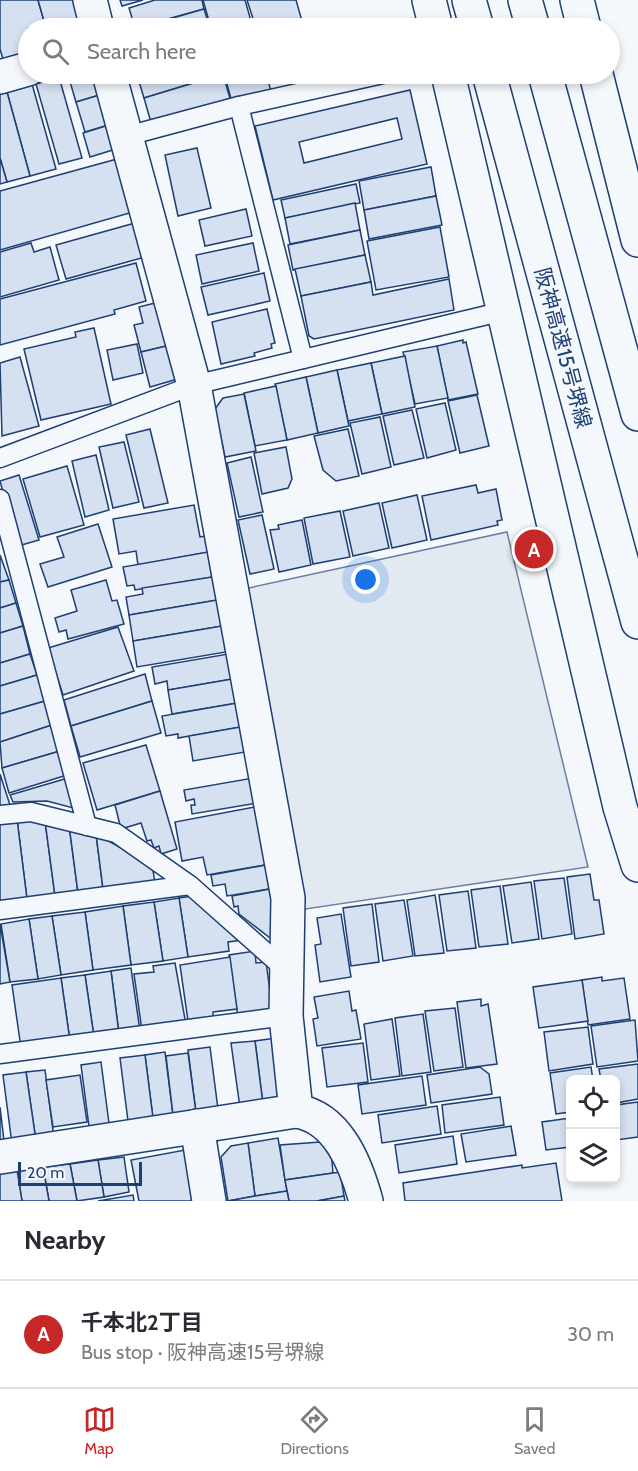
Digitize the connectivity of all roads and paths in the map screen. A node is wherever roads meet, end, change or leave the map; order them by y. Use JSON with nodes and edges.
{"nodes":[{"id":1,"x":90,"y":0,"type":"edge"},
{"id":2,"x":429,"y":0,"type":"edge"},
{"id":3,"x":469,"y":0,"type":"edge"},
{"id":4,"x":525,"y":0,"type":"edge"},
{"id":5,"x":577,"y":0,"type":"edge"},
{"id":6,"x":94,"y":18,"type":"edge"},
{"id":7,"x":434,"y":18,"type":"edge"},
{"id":8,"x":474,"y":18,"type":"edge"},
{"id":9,"x":530,"y":18,"type":"edge"},
{"id":10,"x":582,"y":18,"type":"edge"},
{"id":11,"x":18,"y":72,"type":"edge"},
{"id":12,"x":0,"y":77,"type":"edge"},
{"id":13,"x":112,"y":84,"type":"edge"},
{"id":14,"x":338,"y":84,"type":"edge"},
{"id":15,"x":450,"y":84,"type":"edge"},
{"id":16,"x":492,"y":84,"type":"edge"},
{"id":17,"x":548,"y":84,"type":"edge"},
{"id":18,"x":599,"y":84,"type":"edge"},
{"id":19,"x":240,"y":106,"type":"junction"},
{"id":20,"x":127,"y":136,"type":"junction"},
{"id":21,"x":638,"y":240,"type":"edge"},
{"id":22,"x":504,"y":311,"type":"junction"},
{"id":23,"x":303,"y":359,"type":"junction"},
{"id":24,"x":194,"y":385,"type":"junction"},
{"id":25,"x":638,"y":414,"type":"edge"},
{"id":26,"x":0,"y":458,"type":"edge"},
{"id":27,"x":0,"y":499,"type":"edge"},
{"id":28,"x":638,"y":622,"type":"edge"},
{"id":29,"x":0,"y":814,"type":"edge"},
{"id":30,"x":87,"y":826,"type":"junction"},
{"id":31,"x":638,"y":865,"type":"edge"},
{"id":32,"x":190,"y":885,"type":"junction"},
{"id":33,"x":0,"y":910,"type":"edge"},
{"id":34,"x":286,"y":971,"type":"junction"},
{"id":35,"x":286,"y":1016,"type":"junction"},
{"id":36,"x":0,"y":1054,"type":"edge"},
{"id":37,"x":296,"y":1111,"type":"junction"},
{"id":38,"x":197,"y":1126,"type":"junction"},
{"id":39,"x":0,"y":1157,"type":"edge"},
{"id":40,"x":209,"y":1201,"type":"edge"},
{"id":41,"x":366,"y":1201,"type":"edge"}],
"edges":[{"from":1,"to":6,"type":"main road"},
{"from":2,"to":7,"type":"main road"},
{"from":3,"to":8,"type":"main road"},
{"from":4,"to":9,"type":"main road"},
{"from":5,"to":10,"type":"main road"},
{"from":11,"to":12,"type":"main road"},
{"from":13,"to":20,"type":"main road"},
{"from":14,"to":19,"type":"lane"},
{"from":15,"to":22,"type":"main road"},
{"from":16,"to":28,"type":"main road","name":"阪神高速15号堺線"},
{"from":17,"to":25,"type":"main road"},
{"from":18,"to":21,"type":"main road"},
{"from":19,"to":20,"type":"lane"},
{"from":19,"to":23,"type":"lane"},
{"from":20,"to":24,"type":"main road"},
{"from":22,"to":23,"type":"lane"},
{"from":22,"to":31,"type":"main road"},
{"from":23,"to":24,"type":"lane"},
{"from":24,"to":26,"type":"lane"},
{"from":24,"to":34,"type":"main road"},
{"from":27,"to":30,"type":"lane"},
{"from":29,"to":30,"type":"lane"},
{"from":30,"to":32,"type":"lane"},
{"from":32,"to":33,"type":"lane"},
{"from":32,"to":34,"type":"lane"},
{"from":34,"to":35,"type":"main road"},
{"from":35,"to":36,"type":"lane"},
{"from":35,"to":37,"type":"main road"},
{"from":37,"to":38,"type":"main road"},
{"from":37,"to":41,"type":"main road"},
{"from":38,"to":39,"type":"main road"},
{"from":38,"to":40,"type":"main road"}]}
